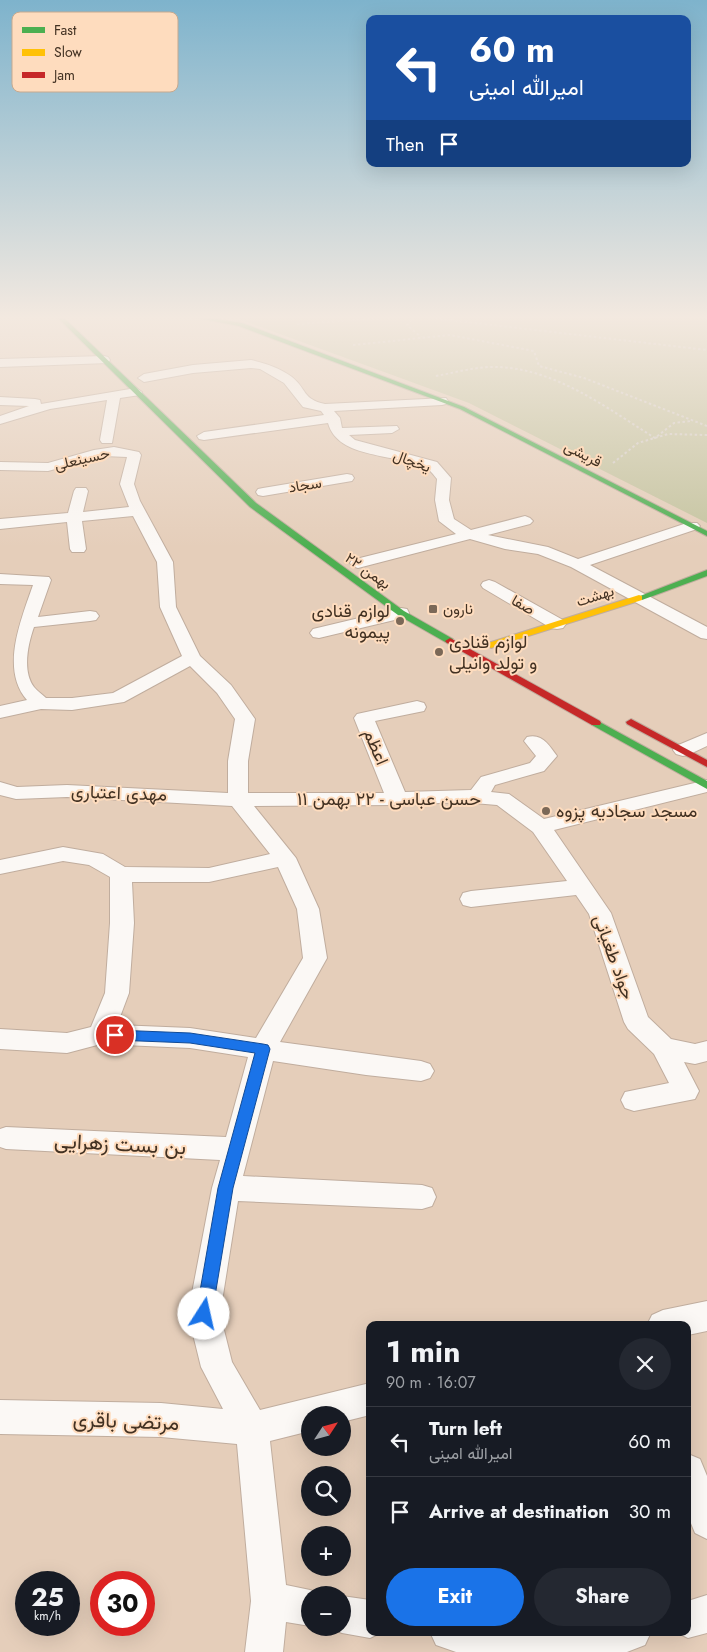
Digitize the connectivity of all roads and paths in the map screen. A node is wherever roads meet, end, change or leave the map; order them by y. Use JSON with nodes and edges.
{"nodes":[{"id":1,"x":21,"y":393,"type":"edge"},
{"id":2,"x":128,"y":393,"type":"edge"},
{"id":3,"x":137,"y":393,"type":"edge"},
{"id":4,"x":299,"y":393,"type":"edge"},
{"id":5,"x":421,"y":393,"type":"edge"},
{"id":6,"x":576,"y":393,"type":"edge"},
{"id":7,"x":623,"y":393,"type":"edge"},
{"id":8,"x":114,"y":395,"type":"junction"},
{"id":9,"x":0,"y":401,"type":"edge"},
{"id":10,"x":442,"y":401,"type":"junction"},
{"id":11,"x":17,"y":402,"type":"junction"},
{"id":12,"x":50,"y":405,"type":"junction"},
{"id":13,"x":329,"y":413,"type":"junction"},
{"id":14,"x":0,"y":420,"type":"edge"},
{"id":15,"x":692,"y":420,"type":"junction"},
{"id":16,"x":707,"y":426,"type":"edge"},
{"id":17,"x":392,"y":429,"type":"dead end"},
{"id":18,"x":337,"y":432,"type":"junction"},
{"id":19,"x":201,"y":433,"type":"joint"},
{"id":20,"x":707,"y":435,"type":"edge"},
{"id":21,"x":655,"y":438,"type":"junction"},
{"id":22,"x":107,"y":440,"type":"dead end"},
{"id":23,"x":217,"y":448,"type":"dead end"},
{"id":24,"x":0,"y":466,"type":"edge"},
{"id":25,"x":595,"y":477,"type":"junction"},
{"id":26,"x":347,"y":478,"type":"dead end"},
{"id":27,"x":81,"y":491,"type":"dead end"},
{"id":28,"x":263,"y":492,"type":"dead end"},
{"id":29,"x":138,"y":511,"type":"junction"},
{"id":30,"x":74,"y":517,"type":"junction"},
{"id":31,"x":526,"y":521,"type":"dead end"},
{"id":32,"x":0,"y":524,"type":"edge"},
{"id":33,"x":692,"y":526,"type":"junction"},
{"id":34,"x":467,"y":534,"type":"junction"},
{"id":35,"x":707,"y":534,"type":"edge"},
{"id":36,"x":336,"y":548,"type":"dead end"},
{"id":37,"x":78,"y":549,"type":"dead end"},
{"id":38,"x":318,"y":554,"type":"junction"},
{"id":39,"x":355,"y":560,"type":"joint"},
{"id":40,"x":577,"y":564,"type":"junction"},
{"id":41,"x":707,"y":573,"type":"edge"},
{"id":42,"x":374,"y":574,"type":"dead end"},
{"id":43,"x":0,"y":579,"type":"edge"},
{"id":44,"x":489,"y":585,"type":"dead end"},
{"id":45,"x":638,"y":598,"type":"junction"},
{"id":46,"x":401,"y":613,"type":"junction"},
{"id":47,"x":90,"y":616,"type":"dead end"},
{"id":48,"x":26,"y":623,"type":"junction"},
{"id":49,"x":556,"y":624,"type":"junction"},
{"id":50,"x":319,"y":633,"type":"dead end"},
{"id":51,"x":707,"y":634,"type":"edge"},
{"id":52,"x":507,"y":655,"type":"dead end"},
{"id":53,"x":20,"y":657,"type":"junction"},
{"id":54,"x":192,"y":658,"type":"junction"},
{"id":55,"x":0,"y":664,"type":"edge"},
{"id":56,"x":41,"y":703,"type":"junction"},
{"id":57,"x":417,"y":707,"type":"dead end"},
{"id":58,"x":0,"y":712,"type":"edge"},
{"id":59,"x":624,"y":718,"type":"dead end"},
{"id":60,"x":707,"y":738,"type":"edge"},
{"id":61,"x":534,"y":741,"type":"dead end"},
{"id":62,"x":683,"y":750,"type":"junction"},
{"id":63,"x":707,"y":764,"type":"edge"},
{"id":64,"x":706,"y":786,"type":"edge"},
{"id":65,"x":2,"y":795,"type":"edge"},
{"id":66,"x":477,"y":797,"type":"junction"},
{"id":67,"x":397,"y":799,"type":"junction"},
{"id":68,"x":238,"y":800,"type":"junction"},
{"id":69,"x":541,"y":827,"type":"junction"},
{"id":70,"x":285,"y":858,"type":"junction"},
{"id":71,"x":0,"y":867,"type":"edge"},
{"id":72,"x":121,"y":874,"type":"junction"},
{"id":73,"x":582,"y":887,"type":"junction"},
{"id":74,"x":471,"y":899,"type":"dead end"},
{"id":75,"x":102,"y":1034,"type":"junction"},
{"id":76,"x":0,"y":1039,"type":"edge"},
{"id":77,"x":663,"y":1047,"type":"junction"},
{"id":78,"x":263,"y":1049,"type":"junction"},
{"id":79,"x":707,"y":1052,"type":"edge"},
{"id":80,"x":420,"y":1071,"type":"dead end"},
{"id":81,"x":634,"y":1100,"type":"dead end"},
{"id":82,"x":6,"y":1138,"type":"dead end"},
{"id":83,"x":235,"y":1150,"type":"junction"},
{"id":84,"x":226,"y":1188,"type":"junction"},
{"id":85,"x":422,"y":1197,"type":"dead end"},
{"id":86,"x":707,"y":1316,"type":"edge"},
{"id":87,"x":683,"y":1321,"type":"edge"},
{"id":88,"x":366,"y":1400,"type":"edge"},
{"id":89,"x":0,"y":1417,"type":"edge"},
{"id":90,"x":252,"y":1429,"type":"junction"},
{"id":91,"x":691,"y":1479,"type":"edge"},
{"id":92,"x":707,"y":1521,"type":"edge"},
{"id":93,"x":269,"y":1601,"type":"junction"},
{"id":94,"x":301,"y":1606,"type":"edge"},
{"id":95,"x":707,"y":1614,"type":"edge"},
{"id":96,"x":351,"y":1616,"type":"edge"},
{"id":97,"x":366,"y":1618,"type":"edge"},
{"id":98,"x":691,"y":1618,"type":"edge"},
{"id":99,"x":472,"y":1636,"type":"edge"},
{"id":100,"x":616,"y":1636,"type":"edge"},
{"id":101,"x":264,"y":1652,"type":"edge"}],
"edges":[{"from":1,"to":11,"type":"street"},
{"from":2,"to":8,"type":"street"},
{"from":3,"to":38,"type":"main road","name":"۲۲ بهمن"},
{"from":4,"to":13,"type":"street"},
{"from":5,"to":10,"type":"main road","name":"قریشی"},
{"from":6,"to":21,"type":"path"},
{"from":7,"to":15,"type":"path"},
{"from":8,"to":12,"type":"street"},
{"from":8,"to":22,"type":"street"},
{"from":9,"to":11,"type":"street"},
{"from":10,"to":13,"type":"street"},
{"from":10,"to":25,"type":"main road","name":"قریشی"},
{"from":11,"to":12,"type":"street"},
{"from":12,"to":14,"type":"street"},
{"from":13,"to":18,"type":"street"},
{"from":13,"to":19,"type":"street"},
{"from":15,"to":16,"type":"path"},
{"from":15,"to":21,"type":"path"},
{"from":17,"to":18,"type":"street"},
{"from":18,"to":34,"type":"street","name":"یخچال"},
{"from":19,"to":23,"type":"main road"},
{"from":20,"to":21,"type":"path"},
{"from":21,"to":25,"type":"path"},
{"from":24,"to":29,"type":"street","name":"حسینعلی"},
{"from":25,"to":33,"type":"main road","name":"قریشی"},
{"from":26,"to":28,"type":"street","name":"سجاد"},
{"from":27,"to":30,"type":"street"},
{"from":29,"to":30,"type":"street"},
{"from":29,"to":54,"type":"street"},
{"from":30,"to":32,"type":"street"},
{"from":30,"to":37,"type":"street"},
{"from":31,"to":34,"type":"street"},
{"from":33,"to":35,"type":"main road","name":"قریشی"},
{"from":33,"to":40,"type":"street"},
{"from":34,"to":39,"type":"street"},
{"from":34,"to":40,"type":"street","name":"یخچال"},
{"from":36,"to":38,"type":"main road"},
{"from":38,"to":46,"type":"main road","name":"۲۲ بهمن"},
{"from":39,"to":42,"type":"main road","name":"۲۲ بهمن"},
{"from":40,"to":45,"type":"street","name":"یخچال"},
{"from":41,"to":45,"type":"main road","name":"بهشت"},
{"from":43,"to":48,"type":"street"},
{"from":44,"to":49,"type":"street","name":"صفا"},
{"from":45,"to":49,"type":"main road","name":"بهشت"},
{"from":45,"to":51,"type":"street","name":"یخچال"},
{"from":46,"to":50,"type":"street"},
{"from":46,"to":64,"type":"main road","name":"۲۲ بهمن"},
{"from":47,"to":48,"type":"street"},
{"from":48,"to":53,"type":"street"},
{"from":49,"to":52,"type":"main road","name":"بهشت"},
{"from":53,"to":55,"type":"street"},
{"from":53,"to":56,"type":"street"},
{"from":54,"to":56,"type":"street"},
{"from":54,"to":68,"type":"street"},
{"from":56,"to":58,"type":"street"},
{"from":57,"to":67,"type":"street","name":"اعظم"},
{"from":59,"to":62,"type":"main road"},
{"from":60,"to":62,"type":"street"},
{"from":61,"to":66,"type":"street"},
{"from":62,"to":63,"type":"main road"},
{"from":64,"to":69,"type":"street"},
{"from":65,"to":68,"type":"street","name":"مهدی اعتباری"},
{"from":66,"to":67,"type":"street","name":"حسن عباسی - ۲۲ بهمن ۱۱"},
{"from":66,"to":69,"type":"street","name":"حسن عباسی - ۲۲ بهمن ۱۱"},
{"from":67,"to":68,"type":"street","name":"حسن عباسی - ۲۲ بهمن ۱۱"},
{"from":68,"to":70,"type":"street"},
{"from":69,"to":73,"type":"street","name":"جواد طغیانی"},
{"from":70,"to":72,"type":"street"},
{"from":70,"to":78,"type":"street"},
{"from":71,"to":72,"type":"street"},
{"from":72,"to":75,"type":"street"},
{"from":73,"to":74,"type":"street"},
{"from":73,"to":77,"type":"street","name":"جواد طغیانی"},
{"from":75,"to":76,"type":"street"},
{"from":75,"to":78,"type":"street"},
{"from":77,"to":79,"type":"street"},
{"from":77,"to":81,"type":"street"},
{"from":78,"to":80,"type":"street"},
{"from":78,"to":83,"type":"street"},
{"from":82,"to":83,"type":"street","name":"بن بست زهرایی"},
{"from":83,"to":84,"type":"street"},
{"from":84,"to":85,"type":"street"},
{"from":84,"to":90,"type":"street"},
{"from":86,"to":87,"type":"street"},
{"from":88,"to":90,"type":"street","name":"مرتضی باقری"},
{"from":89,"to":90,"type":"street","name":"مرتضی باقری"},
{"from":90,"to":93,"type":"street"},
{"from":91,"to":92,"type":"street"},
{"from":93,"to":94,"type":"street"},
{"from":93,"to":101,"type":"street"},
{"from":95,"to":98,"type":"street"},
{"from":96,"to":97,"type":"street"},
{"from":99,"to":100,"type":"street"}]}
